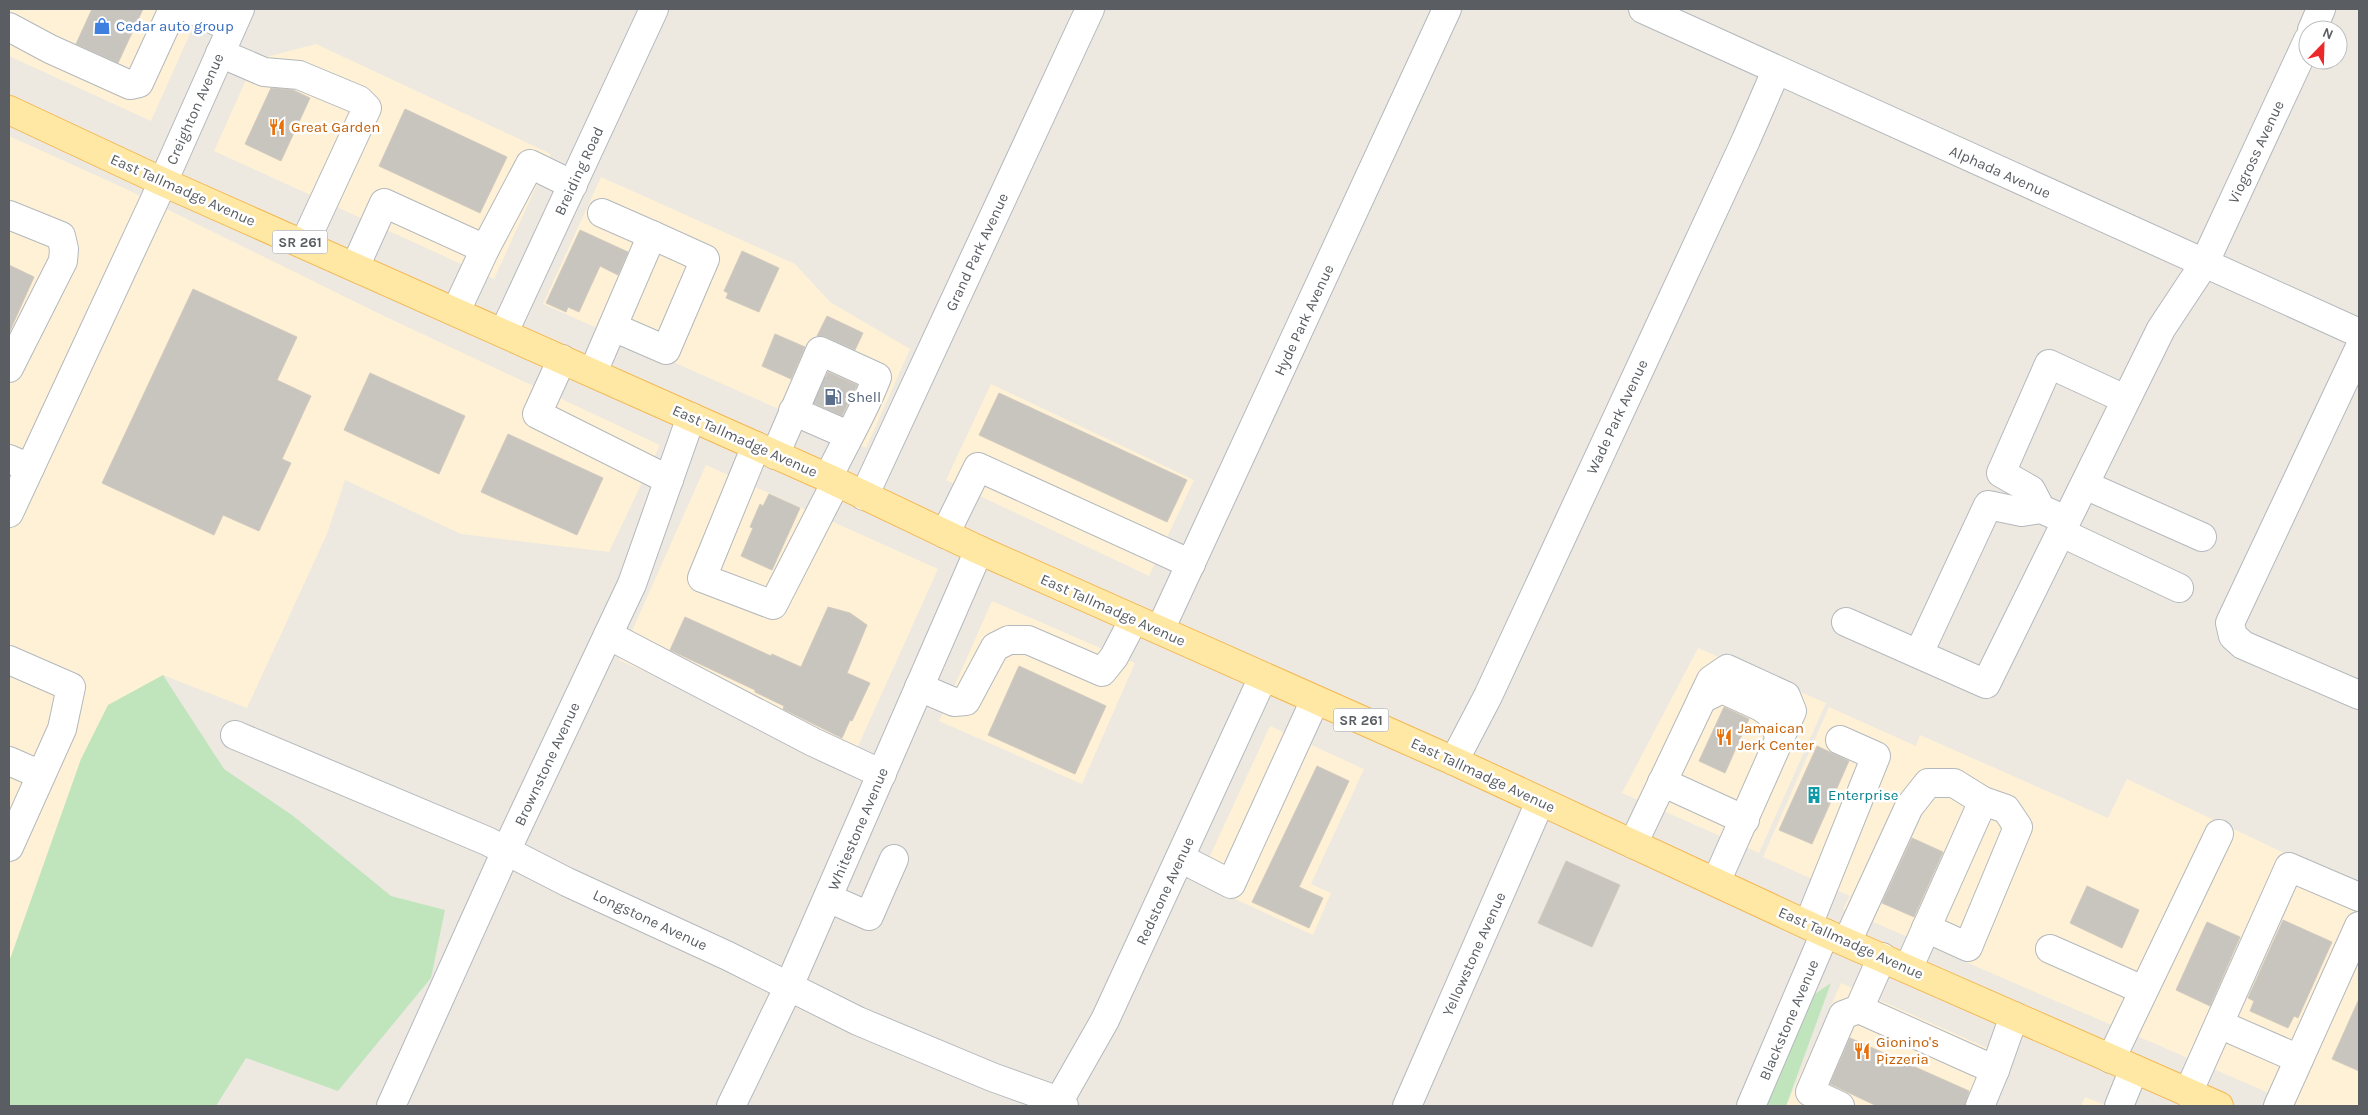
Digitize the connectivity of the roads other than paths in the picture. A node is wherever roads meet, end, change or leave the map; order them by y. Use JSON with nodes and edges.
{"nodes":[{"id":1,"x":173,"y":9,"type":"edge"},
{"id":2,"x":191,"y":9,"type":"edge"},
{"id":3,"x":654,"y":9,"type":"edge"},
{"id":4,"x":1090,"y":9,"type":"edge"},
{"id":5,"x":1447,"y":9,"type":"edge"},
{"id":6,"x":1643,"y":9,"type":"edge"},
{"id":7,"x":235,"y":18,"type":"edge"},
{"id":8,"x":9,"y":27,"type":"edge"},
{"id":9,"x":220,"y":53,"type":"junction"},
{"id":10,"x":2298,"y":62,"type":"edge"},
{"id":11,"x":1776,"y":71,"type":"junction"},
{"id":12,"x":9,"y":110,"type":"edge"},
{"id":13,"x":163,"y":182,"type":"junction"},
{"id":14,"x":572,"y":185,"type":"junction"},
{"id":15,"x":602,"y":213,"type":"dead end"},
{"id":16,"x":9,"y":215,"type":"edge"},
{"id":17,"x":652,"y":235,"type":"junction"},
{"id":18,"x":304,"y":244,"type":"junction"},
{"id":19,"x":485,"y":249,"type":"junction"},
{"id":20,"x":2204,"y":264,"type":"junction"},
{"id":21,"x":355,"y":267,"type":"junction"},
{"id":22,"x":456,"y":312,"type":"junction"},
{"id":23,"x":613,"y":327,"type":"junction"},
{"id":24,"x":504,"y":332,"type":"junction"},
{"id":25,"x":2359,"y":333,"type":"edge"},
{"id":26,"x":2359,"y":349,"type":"edge"},
{"id":27,"x":562,"y":359,"type":"junction"},
{"id":28,"x":9,"y":368,"type":"edge"},
{"id":29,"x":593,"y":372,"type":"junction"},
{"id":30,"x":2125,"y":399,"type":"junction"},
{"id":31,"x":907,"y":403,"type":"junction"},
{"id":32,"x":793,"y":411,"type":"junction"},
{"id":33,"x":859,"y":412,"type":"junction"},
{"id":34,"x":691,"y":416,"type":"junction"},
{"id":35,"x":892,"y":436,"type":"junction"},
{"id":36,"x":766,"y":451,"type":"junction"},
{"id":37,"x":19,"y":464,"type":"edge"},
{"id":38,"x":669,"y":480,"type":"junction"},
{"id":39,"x":832,"y":480,"type":"junction"},
{"id":40,"x":2084,"y":485,"type":"junction"},
{"id":41,"x":864,"y":496,"type":"junction"},
{"id":42,"x":2041,"y":509,"type":"junction"},
{"id":43,"x":9,"y":513,"type":"edge"},
{"id":44,"x":2065,"y":527,"type":"junction"},
{"id":45,"x":945,"y":534,"type":"junction"},
{"id":46,"x":2202,"y":537,"type":"dead end"},
{"id":47,"x":979,"y":550,"type":"junction"},
{"id":48,"x":1191,"y":564,"type":"junction"},
{"id":49,"x":2178,"y":588,"type":"dead end"},
{"id":50,"x":1134,"y":618,"type":"junction"},
{"id":51,"x":1846,"y":622,"type":"dead end"},
{"id":52,"x":1160,"y":630,"type":"junction"},
{"id":53,"x":608,"y":635,"type":"junction"},
{"id":54,"x":1919,"y":653,"type":"junction"},
{"id":55,"x":9,"y":660,"type":"edge"},
{"id":56,"x":1263,"y":677,"type":"junction"},
{"id":57,"x":919,"y":687,"type":"junction"},
{"id":58,"x":2359,"y":695,"type":"edge"},
{"id":59,"x":1315,"y":700,"type":"junction"},
{"id":60,"x":235,"y":735,"type":"dead end"},
{"id":61,"x":1840,"y":740,"type":"dead end"},
{"id":62,"x":9,"y":761,"type":"edge"},
{"id":63,"x":1454,"y":761,"type":"junction"},
{"id":64,"x":882,"y":774,"type":"junction"},
{"id":65,"x":41,"y":776,"type":"junction"},
{"id":66,"x":1662,"y":782,"type":"junction"},
{"id":67,"x":1983,"y":801,"type":"junction"},
{"id":68,"x":1540,"y":802,"type":"junction"},
{"id":69,"x":1745,"y":820,"type":"junction"},
{"id":70,"x":2219,"y":834,"type":"dead end"},
{"id":71,"x":1633,"y":844,"type":"junction"},
{"id":72,"x":9,"y":847,"type":"edge"},
{"id":73,"x":506,"y":851,"type":"junction"},
{"id":74,"x":1180,"y":858,"type":"junction"},
{"id":75,"x":894,"y":859,"type":"dead end"},
{"id":76,"x":1716,"y":882,"type":"junction"},
{"id":77,"x":2359,"y":897,"type":"edge"},
{"id":78,"x":828,"y":898,"type":"junction"},
{"id":79,"x":2359,"y":926,"type":"edge"},
{"id":80,"x":1926,"y":928,"type":"junction"},
{"id":81,"x":1827,"y":933,"type":"junction"},
{"id":82,"x":2050,"y":949,"type":"dead end"},
{"id":83,"x":1882,"y":957,"type":"junction"},
{"id":84,"x":1908,"y":969,"type":"junction"},
{"id":85,"x":789,"y":986,"type":"junction"},
{"id":86,"x":2143,"y":990,"type":"junction"},
{"id":87,"x":1859,"y":1009,"type":"junction"},
{"id":88,"x":2014,"y":1016,"type":"junction"},
{"id":89,"x":2219,"y":1024,"type":"junction"},
{"id":90,"x":2299,"y":1059,"type":"junction"},
{"id":91,"x":2123,"y":1064,"type":"junction"},
{"id":92,"x":1995,"y":1070,"type":"junction"},
{"id":93,"x":2188,"y":1093,"type":"junction"},
{"id":94,"x":1809,"y":1099,"type":"edge"},
{"id":95,"x":1061,"y":1104,"type":"edge"},
{"id":96,"x":391,"y":1106,"type":"edge"},
{"id":97,"x":730,"y":1106,"type":"edge"},
{"id":98,"x":1407,"y":1106,"type":"edge"},
{"id":99,"x":1751,"y":1106,"type":"edge"},
{"id":100,"x":1840,"y":1106,"type":"edge"},
{"id":101,"x":1980,"y":1106,"type":"edge"},
{"id":102,"x":2119,"y":1106,"type":"edge"},
{"id":103,"x":2219,"y":1106,"type":"edge"},
{"id":104,"x":2278,"y":1106,"type":"edge"}],
"edges":[{"from":1,"to":8,"type":"street"},
{"from":2,"to":7,"type":"street"},
{"from":3,"to":14,"type":"street","name":"Breiding Road"},
{"from":4,"to":31,"type":"street","name":"Grand Park Avenue"},
{"from":5,"to":48,"type":"street","name":"Hyde Park Avenue"},
{"from":6,"to":11,"type":"street","name":"Alphada Avenue"},
{"from":7,"to":9,"type":"street","name":"Creighton Avenue"},
{"from":9,"to":13,"type":"street","name":"Creighton Avenue"},
{"from":9,"to":18,"type":"street"},
{"from":10,"to":20,"type":"street","name":"Viogross Avenue"},
{"from":11,"to":20,"type":"street","name":"Alphada Avenue"},
{"from":11,"to":63,"type":"street","name":"Wade Park Avenue"},
{"from":12,"to":13,"type":"main road","name":"East Tallmadge Avenue","number":"SR 261"},
{"from":13,"to":18,"type":"main road","name":"East Tallmadge Avenue","number":"SR 261"},
{"from":13,"to":37,"type":"street","name":"Creighton Avenue"},
{"from":14,"to":19,"type":"street"},
{"from":14,"to":24,"type":"street","name":"Breiding Road"},
{"from":15,"to":17,"type":"street"},
{"from":16,"to":28,"type":"street"},
{"from":17,"to":23,"type":"street"},
{"from":17,"to":23,"type":"street"},
{"from":18,"to":21,"type":"main road","name":"East Tallmadge Avenue","number":"SR 261"},
{"from":19,"to":21,"type":"street"},
{"from":19,"to":22,"type":"street"},
{"from":20,"to":25,"type":"street","name":"Alphada Avenue"},
{"from":20,"to":30,"type":"street","name":"Viogross Avenue"},
{"from":21,"to":22,"type":"main road","name":"East Tallmadge Avenue","number":"SR 261"},
{"from":22,"to":24,"type":"main road","name":"East Tallmadge Avenue","number":"SR 261"},
{"from":23,"to":29,"type":"street"},
{"from":24,"to":27,"type":"main road","name":"East Tallmadge Avenue","number":"SR 261"},
{"from":26,"to":58,"type":"street"},
{"from":27,"to":29,"type":"main road","name":"East Tallmadge Avenue","number":"SR 261"},
{"from":27,"to":38,"type":"street"},
{"from":29,"to":34,"type":"main road","name":"East Tallmadge Avenue","number":"SR 261"},
{"from":30,"to":40,"type":"street","name":"Viogross Avenue"},
{"from":30,"to":42,"type":"street"},
{"from":31,"to":33,"type":"street"},
{"from":31,"to":35,"type":"street","name":"Grand Park Avenue"},
{"from":32,"to":33,"type":"street"},
{"from":32,"to":33,"type":"street"},
{"from":32,"to":36,"type":"street"},
{"from":33,"to":35,"type":"street"},
{"from":33,"to":39,"type":"street"},
{"from":34,"to":36,"type":"main road","name":"East Tallmadge Avenue","number":"SR 261"},
{"from":34,"to":38,"type":"street","name":"Brownstone Avenue"},
{"from":35,"to":41,"type":"street","name":"Grand Park Avenue"},
{"from":36,"to":39,"type":"main road","name":"East Tallmadge Avenue","number":"SR 261"},
{"from":36,"to":39,"type":"street"},
{"from":37,"to":43,"type":"street","name":"Creighton Avenue"},
{"from":38,"to":53,"type":"street","name":"Brownstone Avenue"},
{"from":39,"to":41,"type":"main road","name":"East Tallmadge Avenue","number":"SR 261"},
{"from":40,"to":44,"type":"street","name":"Viogross Avenue"},
{"from":40,"to":46,"type":"street"},
{"from":41,"to":45,"type":"main road","name":"East Tallmadge Avenue","number":"SR 261"},
{"from":42,"to":44,"type":"street"},
{"from":42,"to":54,"type":"street"},
{"from":44,"to":49,"type":"street"},
{"from":44,"to":54,"type":"street","name":"Viogross Avenue"},
{"from":45,"to":47,"type":"main road","name":"East Tallmadge Avenue","number":"SR 261"},
{"from":45,"to":48,"type":"street"},
{"from":47,"to":50,"type":"main road","name":"East Tallmadge Avenue","number":"SR 261"},
{"from":47,"to":57,"type":"street","name":"Whitestone Avenue"},
{"from":48,"to":52,"type":"street","name":"Hyde Park Avenue"},
{"from":50,"to":52,"type":"main road","name":"East Tallmadge Avenue","number":"SR 261"},
{"from":50,"to":57,"type":"street"},
{"from":51,"to":54,"type":"street"},
{"from":52,"to":56,"type":"main road","name":"East Tallmadge Avenue","number":"SR 261"},
{"from":53,"to":64,"type":"street"},
{"from":53,"to":73,"type":"street","name":"Brownstone Avenue"},
{"from":55,"to":65,"type":"street"},
{"from":56,"to":59,"type":"main road","name":"East Tallmadge Avenue","number":"SR 261"},
{"from":56,"to":74,"type":"street","name":"Redstone Avenue"},
{"from":57,"to":64,"type":"street","name":"Whitestone Avenue"},
{"from":59,"to":63,"type":"main road","name":"East Tallmadge Avenue","number":"SR 261"},
{"from":59,"to":74,"type":"street"},
{"from":60,"to":73,"type":"street","name":"Longstone Avenue"},
{"from":61,"to":81,"type":"street"},
{"from":62,"to":65,"type":"street"},
{"from":63,"to":68,"type":"main road","name":"East Tallmadge Avenue","number":"SR 261"},
{"from":64,"to":78,"type":"street","name":"Whitestone Avenue"},
{"from":65,"to":72,"type":"street"},
{"from":66,"to":69,"type":"street"},
{"from":66,"to":69,"type":"street"},
{"from":66,"to":71,"type":"street"},
{"from":67,"to":80,"type":"street"},
{"from":67,"to":80,"type":"street"},
{"from":67,"to":81,"type":"street"},
{"from":68,"to":71,"type":"main road","name":"East Tallmadge Avenue","number":"SR 261"},
{"from":68,"to":98,"type":"street","name":"Yellowstone Avenue"},
{"from":69,"to":76,"type":"street"},
{"from":70,"to":86,"type":"street"},
{"from":71,"to":76,"type":"main road","name":"East Tallmadge Avenue","number":"SR 261"},
{"from":73,"to":85,"type":"street","name":"Longstone Avenue"},
{"from":73,"to":96,"type":"street","name":"Brownstone Avenue"},
{"from":74,"to":95,"type":"street","name":"Redstone Avenue"},
{"from":75,"to":78,"type":"street"},
{"from":76,"to":81,"type":"main road","name":"East Tallmadge Avenue","number":"SR 261"},
{"from":77,"to":89,"type":"street"},
{"from":78,"to":85,"type":"street","name":"Whitestone Avenue"},
{"from":79,"to":90,"type":"street"},
{"from":80,"to":84,"type":"street"},
{"from":81,"to":83,"type":"main road","name":"East Tallmadge Avenue","number":"SR 261"},
{"from":81,"to":99,"type":"street","name":"Blackstone Avenue"},
{"from":82,"to":86,"type":"street"},
{"from":83,"to":84,"type":"main road","name":"East Tallmadge Avenue","number":"SR 261"},
{"from":83,"to":87,"type":"street"},
{"from":84,"to":88,"type":"main road","name":"East Tallmadge Avenue","number":"SR 261"},
{"from":85,"to":95,"type":"street","name":"Longstone Avenue"},
{"from":85,"to":97,"type":"street","name":"Whitestone Avenue"},
{"from":86,"to":91,"type":"street"},
{"from":87,"to":92,"type":"street"},
{"from":87,"to":94,"type":"street"},
{"from":88,"to":91,"type":"main road","name":"East Tallmadge Avenue","number":"SR 261"},
{"from":88,"to":92,"type":"street"},
{"from":89,"to":90,"type":"street"},
{"from":89,"to":93,"type":"street"},
{"from":90,"to":104,"type":"street"},
{"from":91,"to":93,"type":"main road","name":"East Tallmadge Avenue","number":"SR 261"},
{"from":91,"to":102,"type":"street"},
{"from":92,"to":101,"type":"street"},
{"from":93,"to":103,"type":"main road","name":"East Tallmadge Avenue","number":"SR 261"},
{"from":94,"to":100,"type":"street"}]}
